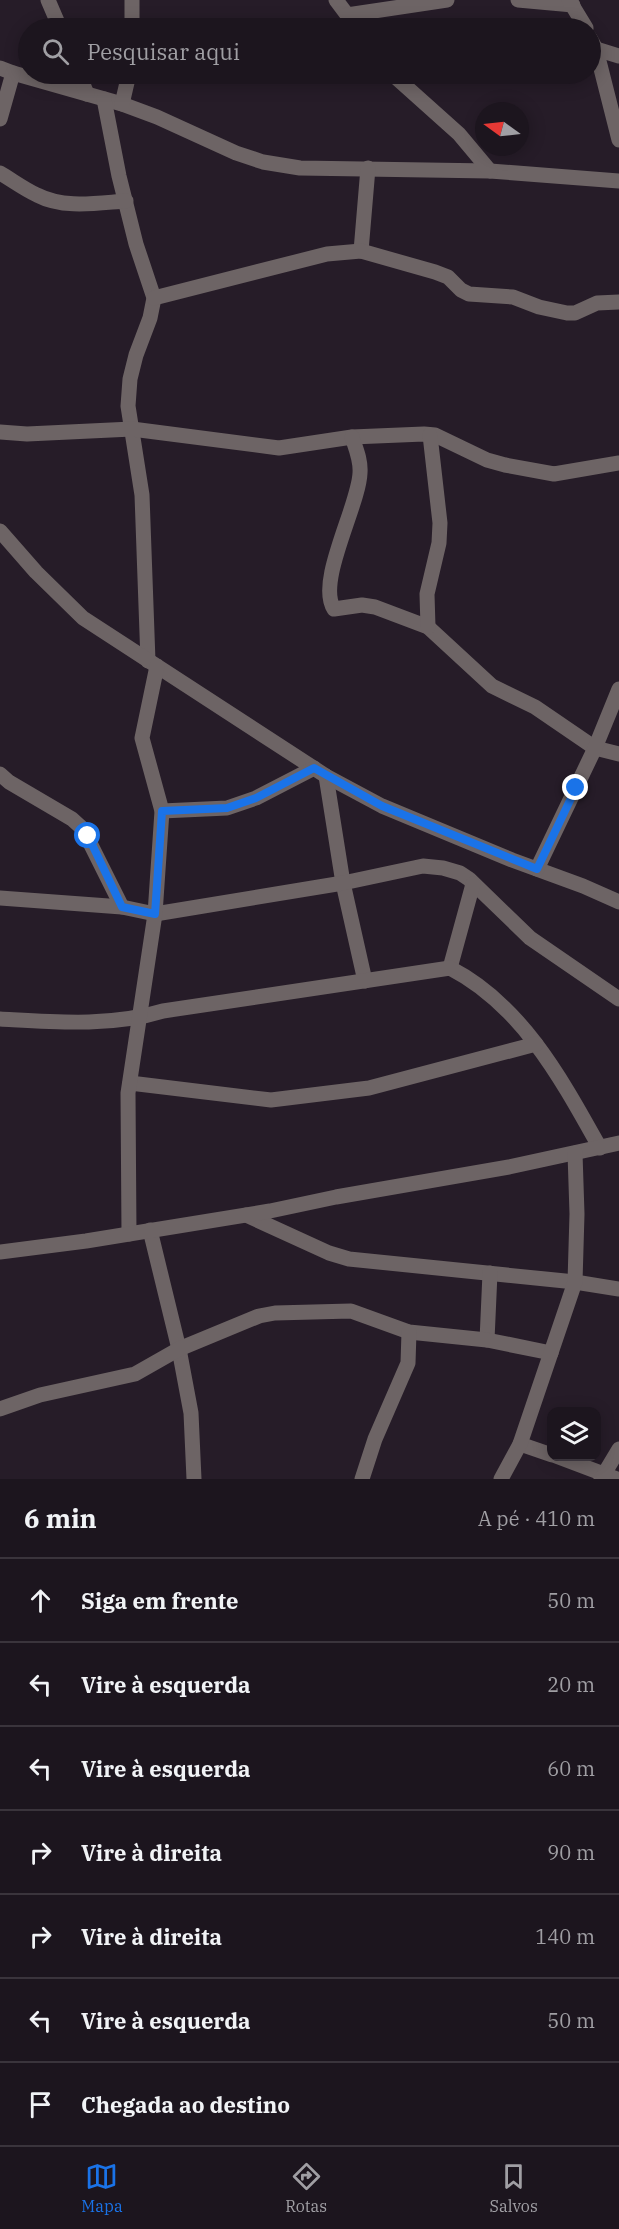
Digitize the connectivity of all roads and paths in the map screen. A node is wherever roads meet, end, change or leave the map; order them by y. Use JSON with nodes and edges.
{"nodes":[{"id":1,"x":48,"y":0,"type":"edge"},
{"id":2,"x":132,"y":0,"type":"edge"},
{"id":3,"x":336,"y":0,"type":"edge"},
{"id":4,"x":447,"y":0,"type":"edge"},
{"id":5,"x":518,"y":0,"type":"edge"},
{"id":6,"x":571,"y":3,"type":"edge"},
{"id":7,"x":347,"y":15,"type":"junction"},
{"id":8,"x":56,"y":18,"type":"edge"},
{"id":9,"x":132,"y":18,"type":"edge"},
{"id":10,"x":349,"y":18,"type":"edge"},
{"id":11,"x":580,"y":18,"type":"edge"},
{"id":12,"x":601,"y":47,"type":"edge"},
{"id":13,"x":619,"y":56,"type":"edge"},
{"id":14,"x":7,"y":70,"type":"edge"},
{"id":15,"x":601,"y":73,"type":"edge"},
{"id":16,"x":54,"y":84,"type":"edge"},
{"id":17,"x":83,"y":84,"type":"edge"},
{"id":18,"x":127,"y":84,"type":"edge"},
{"id":19,"x":403,"y":84,"type":"edge"},
{"id":20,"x":87,"y":94,"type":"junction"},
{"id":21,"x":104,"y":99,"type":"junction"},
{"id":22,"x":122,"y":104,"type":"junction"},
{"id":23,"x":0,"y":118,"type":"edge"},
{"id":24,"x":619,"y":140,"type":"edge"},
{"id":25,"x":368,"y":168,"type":"junction"},
{"id":26,"x":490,"y":171,"type":"junction"},
{"id":27,"x":0,"y":173,"type":"edge"},
{"id":28,"x":619,"y":181,"type":"edge"},
{"id":29,"x":126,"y":201,"type":"junction"},
{"id":30,"x":361,"y":251,"type":"junction"},
{"id":31,"x":154,"y":298,"type":"junction"},
{"id":32,"x":619,"y":302,"type":"edge"},
{"id":33,"x":132,"y":429,"type":"junction"},
{"id":34,"x":0,"y":432,"type":"edge"},
{"id":35,"x":430,"y":435,"type":"junction"},
{"id":36,"x":352,"y":437,"type":"junction"},
{"id":37,"x":619,"y":463,"type":"edge"},
{"id":38,"x":0,"y":531,"type":"edge"},
{"id":39,"x":428,"y":627,"type":"junction"},
{"id":40,"x":152,"y":663,"type":"junction"},
{"id":41,"x":619,"y":689,"type":"edge"},
{"id":42,"x":595,"y":747,"type":"junction"},
{"id":43,"x":619,"y":754,"type":"edge"},
{"id":44,"x":320,"y":772,"type":"junction"},
{"id":45,"x":0,"y":774,"type":"edge"},
{"id":46,"x":162,"y":811,"type":"junction"},
{"id":47,"x":537,"y":869,"type":"junction"},
{"id":48,"x":343,"y":883,"type":"junction"},
{"id":49,"x":473,"y":884,"type":"junction"},
{"id":50,"x":0,"y":898,"type":"edge"},
{"id":51,"x":619,"y":902,"type":"edge"},
{"id":52,"x":122,"y":907,"type":"junction"},
{"id":53,"x":155,"y":914,"type":"junction"},
{"id":54,"x":450,"y":968,"type":"junction"},
{"id":55,"x":365,"y":981,"type":"junction"},
{"id":56,"x":619,"y":999,"type":"edge"},
{"id":57,"x":0,"y":1019,"type":"edge"},
{"id":58,"x":138,"y":1019,"type":"junction"},
{"id":59,"x":536,"y":1044,"type":"junction"},
{"id":60,"x":130,"y":1083,"type":"junction"},
{"id":61,"x":619,"y":1143,"type":"edge"},
{"id":62,"x":600,"y":1148,"type":"junction"},
{"id":63,"x":574,"y":1153,"type":"junction"},
{"id":64,"x":246,"y":1215,"type":"junction"},
{"id":65,"x":150,"y":1230,"type":"junction"},
{"id":66,"x":129,"y":1234,"type":"junction"},
{"id":67,"x":0,"y":1252,"type":"edge"},
{"id":68,"x":490,"y":1273,"type":"junction"},
{"id":69,"x":574,"y":1282,"type":"junction"},
{"id":70,"x":619,"y":1289,"type":"edge"},
{"id":71,"x":409,"y":1332,"type":"junction"},
{"id":72,"x":487,"y":1340,"type":"junction"},
{"id":73,"x":178,"y":1349,"type":"junction"},
{"id":74,"x":551,"y":1353,"type":"junction"},
{"id":75,"x":0,"y":1409,"type":"edge"},
{"id":76,"x":520,"y":1444,"type":"junction"},
{"id":77,"x":619,"y":1449,"type":"edge"},
{"id":78,"x":547,"y":1453,"type":"edge"},
{"id":79,"x":568,"y":1461,"type":"edge"},
{"id":80,"x":607,"y":1477,"type":"edge"},
{"id":81,"x":194,"y":1479,"type":"edge"},
{"id":82,"x":362,"y":1479,"type":"edge"},
{"id":83,"x":501,"y":1479,"type":"edge"}],
"edges":[{"from":1,"to":8,"type":"street"},
{"from":2,"to":9,"type":"street"},
{"from":3,"to":7,"type":"street"},
{"from":4,"to":7,"type":"street"},
{"from":5,"to":6,"type":"street"},
{"from":6,"to":11,"type":"street"},
{"from":7,"to":10,"type":"street"},
{"from":12,"to":13,"type":"street"},
{"from":14,"to":23,"type":"street"},
{"from":15,"to":24,"type":"street"},
{"from":16,"to":20,"type":"street"},
{"from":17,"to":20,"type":"street"},
{"from":18,"to":22,"type":"street"},
{"from":19,"to":26,"type":"street"},
{"from":20,"to":21,"type":"street"},
{"from":21,"to":22,"type":"street"},
{"from":21,"to":29,"type":"street"},
{"from":22,"to":25,"type":"street"},
{"from":25,"to":26,"type":"street"},
{"from":25,"to":30,"type":"street"},
{"from":26,"to":28,"type":"street"},
{"from":27,"to":29,"type":"street"},
{"from":29,"to":31,"type":"street"},
{"from":30,"to":31,"type":"street"},
{"from":30,"to":32,"type":"street"},
{"from":31,"to":33,"type":"street"},
{"from":33,"to":34,"type":"street"},
{"from":33,"to":36,"type":"street"},
{"from":33,"to":40,"type":"street"},
{"from":35,"to":36,"type":"street"},
{"from":35,"to":37,"type":"street"},
{"from":35,"to":39,"type":"street"},
{"from":36,"to":39,"type":"street"},
{"from":38,"to":40,"type":"street"},
{"from":39,"to":42,"type":"street"},
{"from":40,"to":44,"type":"street"},
{"from":40,"to":46,"type":"street"},
{"from":41,"to":42,"type":"street"},
{"from":42,"to":43,"type":"street"},
{"from":42,"to":47,"type":"street"},
{"from":44,"to":46,"type":"street"},
{"from":44,"to":47,"type":"street"},
{"from":44,"to":48,"type":"street"},
{"from":45,"to":52,"type":"street"},
{"from":46,"to":53,"type":"street"},
{"from":47,"to":51,"type":"street"},
{"from":48,"to":49,"type":"street"},
{"from":48,"to":53,"type":"street"},
{"from":48,"to":55,"type":"street"},
{"from":49,"to":54,"type":"street"},
{"from":49,"to":56,"type":"street"},
{"from":50,"to":52,"type":"street"},
{"from":52,"to":53,"type":"street"},
{"from":53,"to":58,"type":"street"},
{"from":54,"to":55,"type":"street"},
{"from":54,"to":59,"type":"street"},
{"from":55,"to":58,"type":"street"},
{"from":57,"to":58,"type":"street"},
{"from":58,"to":60,"type":"street"},
{"from":59,"to":60,"type":"street"},
{"from":59,"to":62,"type":"street"},
{"from":60,"to":66,"type":"street"},
{"from":61,"to":62,"type":"street"},
{"from":62,"to":63,"type":"street"},
{"from":63,"to":64,"type":"street"},
{"from":63,"to":69,"type":"street"},
{"from":64,"to":65,"type":"street"},
{"from":64,"to":68,"type":"street"},
{"from":65,"to":66,"type":"street"},
{"from":65,"to":73,"type":"street"},
{"from":66,"to":67,"type":"street"},
{"from":68,"to":69,"type":"street"},
{"from":68,"to":72,"type":"street"},
{"from":69,"to":70,"type":"street"},
{"from":69,"to":74,"type":"street"},
{"from":71,"to":72,"type":"street"},
{"from":71,"to":73,"type":"street"},
{"from":71,"to":82,"type":"street"},
{"from":72,"to":74,"type":"street"},
{"from":73,"to":75,"type":"street"},
{"from":73,"to":81,"type":"street"},
{"from":74,"to":76,"type":"street"},
{"from":76,"to":78,"type":"street"},
{"from":76,"to":83,"type":"street"},
{"from":77,"to":80,"type":"street"},
{"from":79,"to":80,"type":"street"}]}
